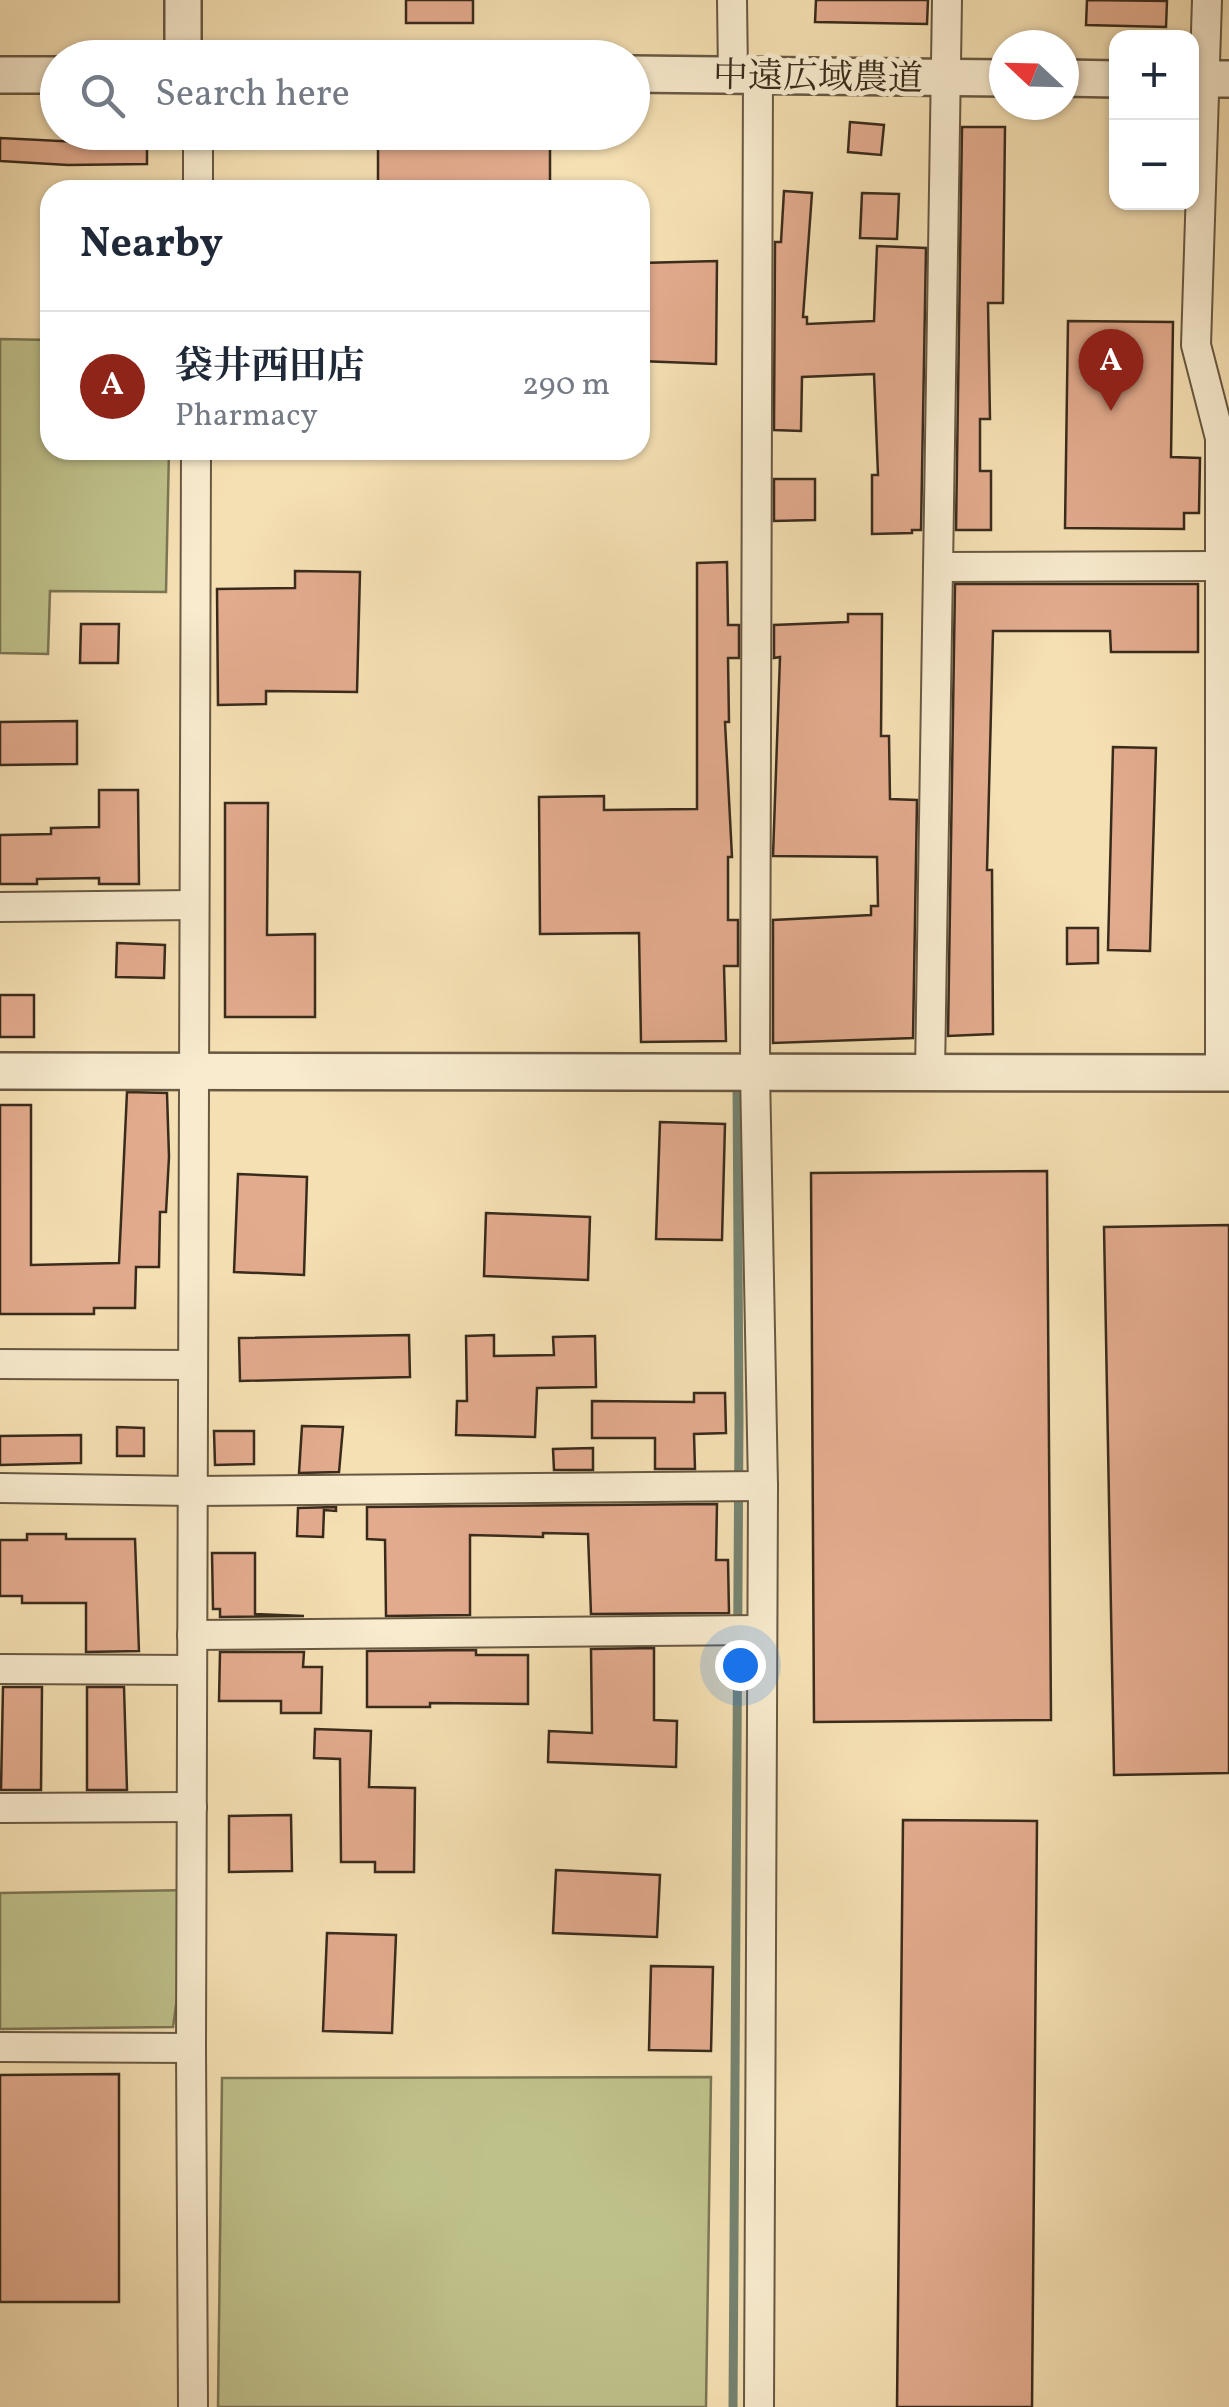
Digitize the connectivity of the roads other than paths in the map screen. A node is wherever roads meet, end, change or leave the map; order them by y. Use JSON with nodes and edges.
{"nodes":[{"id":1,"x":183,"y":0,"type":"edge"},
{"id":2,"x":732,"y":0,"type":"edge"},
{"id":3,"x":947,"y":0,"type":"edge"},
{"id":4,"x":1207,"y":0,"type":"edge"},
{"id":5,"x":183,"y":40,"type":"edge"},
{"id":6,"x":650,"y":74,"type":"edge"},
{"id":7,"x":745,"y":74,"type":"junction"},
{"id":8,"x":0,"y":75,"type":"edge"},
{"id":9,"x":40,"y":75,"type":"edge"},
{"id":10,"x":945,"y":77,"type":"junction"},
{"id":11,"x":989,"y":78,"type":"edge"},
{"id":12,"x":1079,"y":78,"type":"edge"},
{"id":13,"x":1109,"y":78,"type":"edge"},
{"id":14,"x":1207,"y":79,"type":"edge"},
{"id":15,"x":198,"y":150,"type":"edge"},
{"id":16,"x":198,"y":180,"type":"edge"},
{"id":17,"x":196,"y":460,"type":"edge"},
{"id":18,"x":938,"y":566,"type":"junction"},
{"id":19,"x":1220,"y":566,"type":"junction"},
{"id":20,"x":194,"y":904,"type":"junction"},
{"id":21,"x":0,"y":908,"type":"edge"},
{"id":22,"x":194,"y":1071,"type":"junction"},
{"id":23,"x":0,"y":1072,"type":"edge"},
{"id":24,"x":755,"y":1072,"type":"junction"},
{"id":25,"x":930,"y":1073,"type":"junction"},
{"id":26,"x":1224,"y":1073,"type":"edge"},
{"id":27,"x":0,"y":1364,"type":"edge"},
{"id":28,"x":193,"y":1365,"type":"junction"},
{"id":29,"x":758,"y":1487,"type":"junction"},
{"id":30,"x":0,"y":1488,"type":"edge"},
{"id":31,"x":192,"y":1491,"type":"junction"},
{"id":32,"x":755,"y":1630,"type":"junction"},
{"id":33,"x":192,"y":1635,"type":"junction"},
{"id":34,"x":0,"y":1669,"type":"edge"},
{"id":35,"x":192,"y":1670,"type":"junction"},
{"id":36,"x":192,"y":1807,"type":"junction"},
{"id":37,"x":0,"y":1808,"type":"edge"},
{"id":38,"x":0,"y":2047,"type":"edge"},
{"id":39,"x":191,"y":2048,"type":"junction"},
{"id":40,"x":194,"y":2407,"type":"edge"},
{"id":41,"x":759,"y":2407,"type":"edge"}],
"edges":[{"from":1,"to":5,"type":"street"},
{"from":2,"to":7,"type":"street"},
{"from":3,"to":10,"type":"street"},
{"from":4,"to":14,"type":"street"},
{"from":6,"to":7,"type":"street","name":"中遠広域農道"},
{"from":7,"to":10,"type":"street","name":"中遠広域農道"},
{"from":7,"to":24,"type":"street"},
{"from":8,"to":9,"type":"street"},
{"from":10,"to":11,"type":"street","name":"中遠広域農道"},
{"from":10,"to":18,"type":"street"},
{"from":12,"to":13,"type":"street"},
{"from":14,"to":19,"type":"street"},
{"from":15,"to":16,"type":"street"},
{"from":17,"to":20,"type":"street"},
{"from":18,"to":19,"type":"street"},
{"from":18,"to":25,"type":"street"},
{"from":19,"to":26,"type":"street"},
{"from":20,"to":21,"type":"street"},
{"from":20,"to":22,"type":"street"},
{"from":22,"to":23,"type":"street"},
{"from":22,"to":24,"type":"street"},
{"from":22,"to":28,"type":"street"},
{"from":24,"to":25,"type":"street"},
{"from":24,"to":29,"type":"street"},
{"from":25,"to":26,"type":"street"},
{"from":27,"to":28,"type":"street"},
{"from":28,"to":31,"type":"street"},
{"from":29,"to":31,"type":"street"},
{"from":29,"to":32,"type":"street"},
{"from":30,"to":31,"type":"street"},
{"from":31,"to":33,"type":"street"},
{"from":32,"to":33,"type":"street"},
{"from":32,"to":41,"type":"street"},
{"from":33,"to":35,"type":"street"},
{"from":34,"to":35,"type":"street"},
{"from":35,"to":36,"type":"street"},
{"from":36,"to":37,"type":"street"},
{"from":36,"to":39,"type":"street"},
{"from":38,"to":39,"type":"street"},
{"from":39,"to":40,"type":"street"}]}
